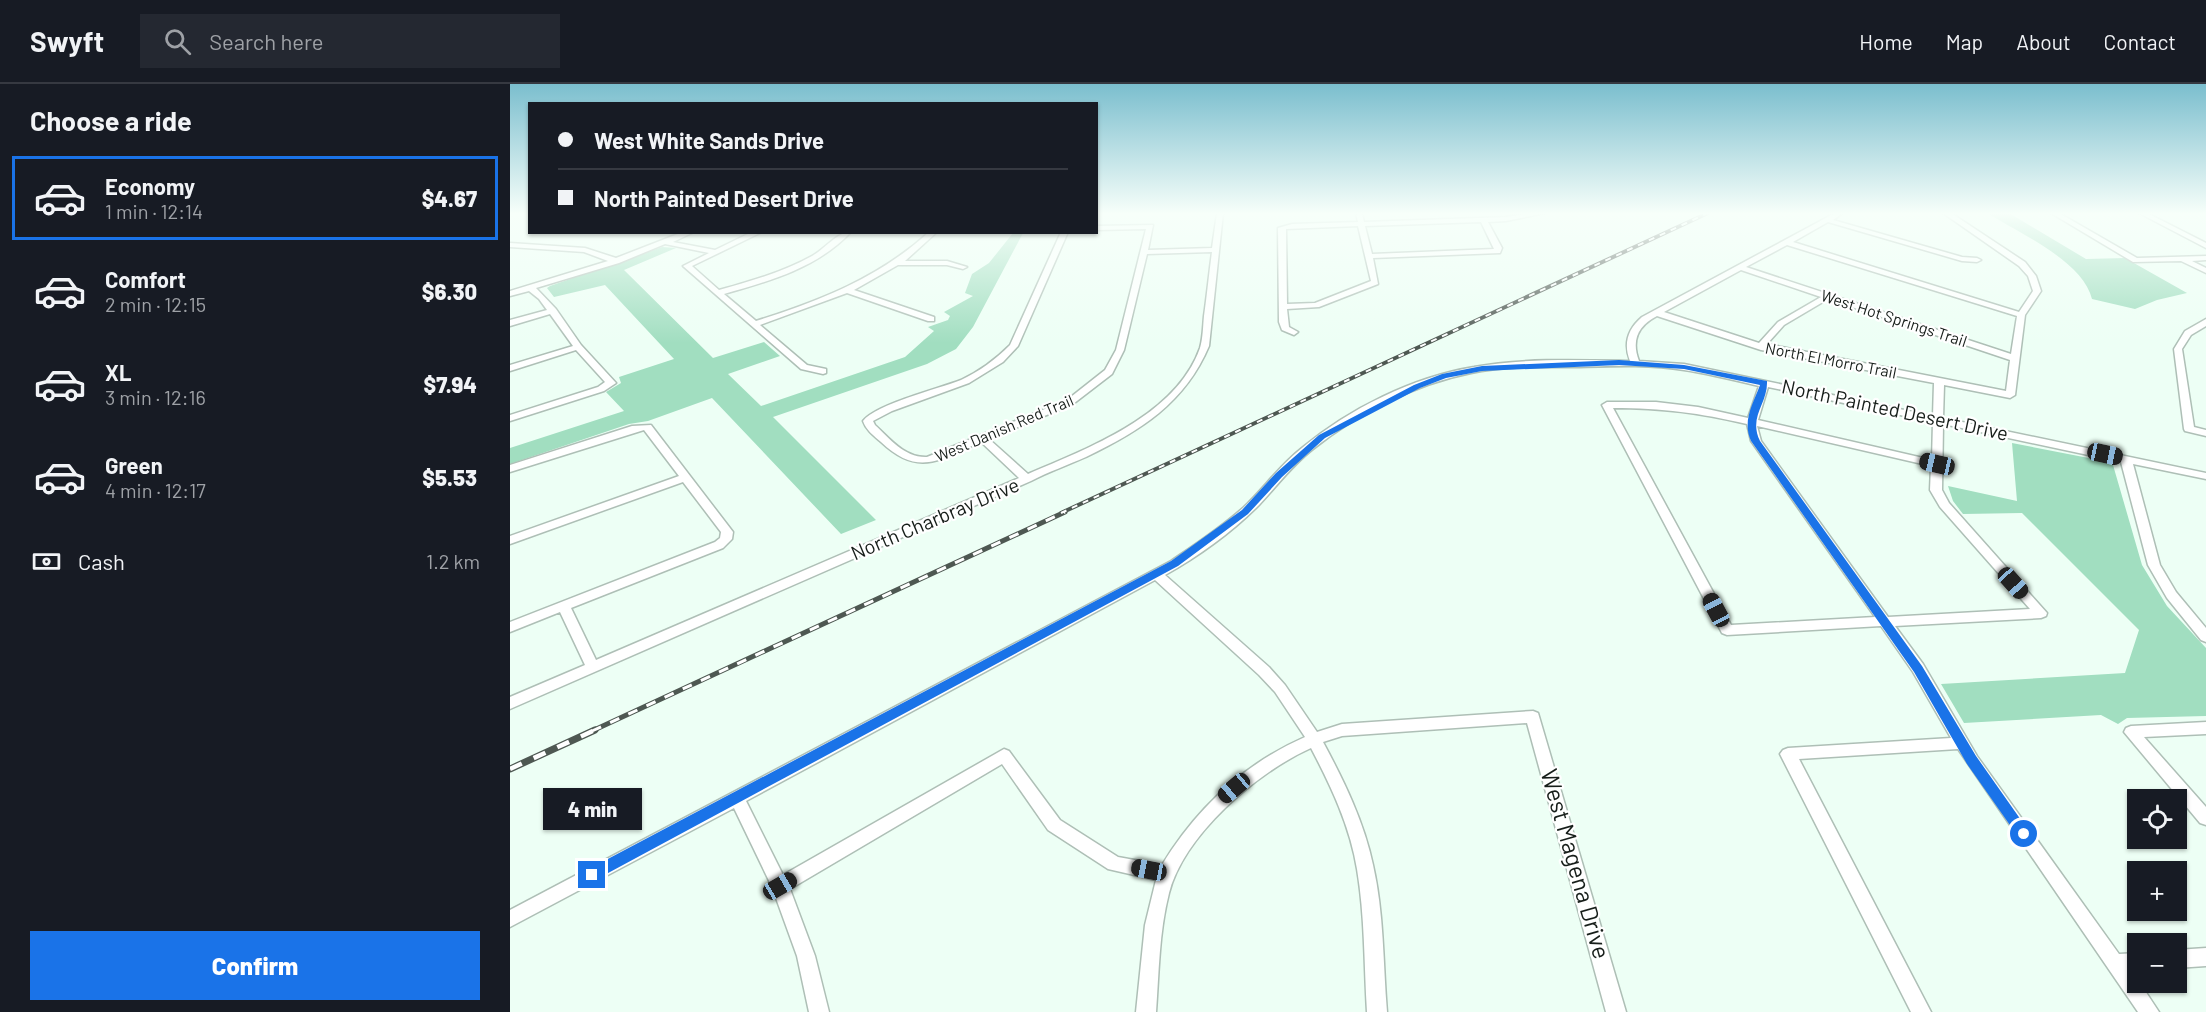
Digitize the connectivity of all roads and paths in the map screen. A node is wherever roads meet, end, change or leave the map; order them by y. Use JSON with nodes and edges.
{"nodes":[{"id":1,"x":603,"y":256,"type":"edge"},
{"id":2,"x":629,"y":256,"type":"edge"},
{"id":3,"x":707,"y":256,"type":"edge"},
{"id":4,"x":815,"y":256,"type":"edge"},
{"id":5,"x":907,"y":256,"type":"edge"},
{"id":6,"x":1054,"y":256,"type":"edge"},
{"id":7,"x":1144,"y":256,"type":"edge"},
{"id":8,"x":1215,"y":256,"type":"edge"},
{"id":9,"x":1282,"y":256,"type":"edge"},
{"id":10,"x":1368,"y":256,"type":"edge"},
{"id":11,"x":1759,"y":256,"type":"edge"},
{"id":12,"x":1832,"y":256,"type":"edge"},
{"id":13,"x":1953,"y":256,"type":"edge"},
{"id":14,"x":2008,"y":256,"type":"edge"},
{"id":15,"x":2130,"y":256,"type":"edge"},
{"id":16,"x":2182,"y":258,"type":"junction"},
{"id":17,"x":2206,"y":258,"type":"edge"},
{"id":18,"x":1977,"y":260,"type":"dead end"},
{"id":19,"x":616,"y":261,"type":"junction"},
{"id":20,"x":898,"y":264,"type":"junction"},
{"id":21,"x":963,"y":267,"type":"dead end"},
{"id":22,"x":1739,"y":267,"type":"junction"},
{"id":23,"x":2206,"y":271,"type":"edge"},
{"id":24,"x":531,"y":288,"type":"junction"},
{"id":25,"x":848,"y":291,"type":"junction"},
{"id":26,"x":717,"y":293,"type":"junction"},
{"id":27,"x":510,"y":294,"type":"edge"},
{"id":28,"x":1828,"y":296,"type":"junction"},
{"id":29,"x":1283,"y":307,"type":"junction"},
{"id":30,"x":553,"y":311,"type":"junction"},
{"id":31,"x":1656,"y":312,"type":"junction"},
{"id":32,"x":2021,"y":315,"type":"junction"},
{"id":33,"x":931,"y":319,"type":"dead end"},
{"id":34,"x":2206,"y":322,"type":"edge"},
{"id":35,"x":510,"y":323,"type":"edge"},
{"id":36,"x":754,"y":324,"type":"junction"},
{"id":37,"x":1294,"y":332,"type":"dead end"},
{"id":38,"x":578,"y":347,"type":"junction"},
{"id":39,"x":1761,"y":347,"type":"junction"},
{"id":40,"x":2014,"y":358,"type":"junction"},
{"id":41,"x":1635,"y":363,"type":"junction"},
{"id":42,"x":510,"y":368,"type":"edge"},
{"id":43,"x":823,"y":371,"type":"dead end"},
{"id":44,"x":1939,"y":382,"type":"junction"},
{"id":45,"x":1765,"y":383,"type":"junction"},
{"id":46,"x":510,"y":418,"type":"edge"},
{"id":47,"x":1939,"y":419,"type":"junction"},
{"id":48,"x":1751,"y":422,"type":"junction"},
{"id":49,"x":2206,"y":433,"type":"edge"},
{"id":50,"x":983,"y":439,"type":"junction"},
{"id":51,"x":2126,"y":459,"type":"junction"},
{"id":52,"x":1937,"y":464,"type":"junction"},
{"id":53,"x":510,"y":469,"type":"edge"},
{"id":54,"x":2206,"y":476,"type":"edge"},
{"id":55,"x":685,"y":478,"type":"junction"},
{"id":56,"x":1027,"y":479,"type":"junction"},
{"id":57,"x":510,"y":540,"type":"edge"},
{"id":58,"x":1156,"y":574,"type":"junction"},
{"id":59,"x":563,"y":606,"type":"junction"},
{"id":60,"x":1883,"y":621,"type":"junction"},
{"id":61,"x":510,"y":627,"type":"edge"},
{"id":62,"x":2206,"y":637,"type":"edge"},
{"id":63,"x":593,"y":667,"type":"junction"},
{"id":64,"x":510,"y":703,"type":"edge"},
{"id":65,"x":2206,"y":728,"type":"edge"},
{"id":66,"x":1312,"y":738,"type":"junction"},
{"id":67,"x":1961,"y":743,"type":"junction"},
{"id":68,"x":736,"y":798,"type":"junction"},
{"id":69,"x":2206,"y":818,"type":"edge"},
{"id":70,"x":1167,"y":874,"type":"junction"},
{"id":71,"x":780,"y":886,"type":"junction"},
{"id":72,"x":510,"y":919,"type":"edge"},
{"id":73,"x":2206,"y":957,"type":"edge"},
{"id":74,"x":2187,"y":958,"type":"edge"},
{"id":75,"x":2127,"y":962,"type":"edge"},
{"id":76,"x":2115,"y":963,"type":"junction"},
{"id":77,"x":819,"y":1012,"type":"edge"},
{"id":78,"x":1146,"y":1012,"type":"edge"},
{"id":79,"x":1377,"y":1012,"type":"edge"},
{"id":80,"x":1616,"y":1012,"type":"edge"},
{"id":81,"x":1921,"y":1012,"type":"edge"},
{"id":82,"x":2149,"y":1012,"type":"edge"}],
"edges":[{"from":1,"to":19,"type":"street"},
{"from":2,"to":19,"type":"street"},
{"from":3,"to":26,"type":"street"},
{"from":4,"to":26,"type":"street"},
{"from":5,"to":20,"type":"street"},
{"from":6,"to":50,"type":"street","name":"West Danish Red Trail"},
{"from":7,"to":50,"type":"street","name":"West Danish Red Trail"},
{"from":8,"to":56,"type":"street","name":"North Charbray Drive"},
{"from":9,"to":29,"type":"street"},
{"from":10,"to":29,"type":"street"},
{"from":11,"to":22,"type":"street"},
{"from":12,"to":32,"type":"street"},
{"from":13,"to":18,"type":"street"},
{"from":14,"to":32,"type":"street"},
{"from":15,"to":16,"type":"street"},
{"from":16,"to":17,"type":"street"},
{"from":16,"to":23,"type":"street"},
{"from":19,"to":24,"type":"street"},
{"from":20,"to":21,"type":"street"},
{"from":20,"to":25,"type":"street"},
{"from":22,"to":28,"type":"street","name":"West Hot Springs Trail"},
{"from":22,"to":31,"type":"street"},
{"from":24,"to":27,"type":"street"},
{"from":24,"to":30,"type":"street"},
{"from":25,"to":33,"type":"street"},
{"from":25,"to":36,"type":"street"},
{"from":26,"to":36,"type":"street"},
{"from":28,"to":39,"type":"street"},
{"from":28,"to":40,"type":"street","name":"West Hot Springs Trail"},
{"from":29,"to":37,"type":"street"},
{"from":30,"to":35,"type":"street"},
{"from":30,"to":38,"type":"street"},
{"from":31,"to":39,"type":"street","name":"North El Morro Trail"},
{"from":31,"to":41,"type":"street"},
{"from":32,"to":40,"type":"street"},
{"from":34,"to":49,"type":"street"},
{"from":36,"to":43,"type":"street"},
{"from":38,"to":42,"type":"street"},
{"from":38,"to":46,"type":"street"},
{"from":39,"to":44,"type":"street","name":"North El Morro Trail"},
{"from":40,"to":44,"type":"street","name":"North El Morro Trail"},
{"from":41,"to":45,"type":"street","name":"North Painted Desert Drive"},
{"from":41,"to":58,"type":"street","name":"North Painted Desert Drive"},
{"from":44,"to":47,"type":"street"},
{"from":45,"to":47,"type":"street","name":"North Painted Desert Drive"},
{"from":45,"to":48,"type":"street"},
{"from":47,"to":51,"type":"street","name":"North Painted Desert Drive"},
{"from":47,"to":52,"type":"street"},
{"from":48,"to":52,"type":"street"},
{"from":48,"to":60,"type":"street"},
{"from":48,"to":60,"type":"street"},
{"from":50,"to":56,"type":"street"},
{"from":51,"to":54,"type":"street","name":"North Painted Desert Drive"},
{"from":51,"to":62,"type":"street"},
{"from":52,"to":60,"type":"street"},
{"from":53,"to":55,"type":"street"},
{"from":55,"to":57,"type":"street"},
{"from":55,"to":59,"type":"street"},
{"from":56,"to":63,"type":"street","name":"North Charbray Drive"},
{"from":58,"to":66,"type":"street"},
{"from":58,"to":68,"type":"street","name":"North Painted Desert Drive"},
{"from":59,"to":61,"type":"street"},
{"from":59,"to":63,"type":"street"},
{"from":60,"to":67,"type":"street"},
{"from":63,"to":64,"type":"street","name":"North Charbray Drive"},
{"from":65,"to":69,"type":"street"},
{"from":66,"to":70,"type":"street"},
{"from":66,"to":79,"type":"street"},
{"from":66,"to":80,"type":"street","name":"West Magena Drive"},
{"from":67,"to":76,"type":"street"},
{"from":67,"to":81,"type":"street"},
{"from":68,"to":71,"type":"street"},
{"from":68,"to":72,"type":"street","name":"North Painted Desert Drive"},
{"from":70,"to":71,"type":"street"},
{"from":70,"to":78,"type":"street"},
{"from":71,"to":77,"type":"street"},
{"from":73,"to":74,"type":"street"},
{"from":75,"to":76,"type":"street"},
{"from":76,"to":82,"type":"street"}]}
